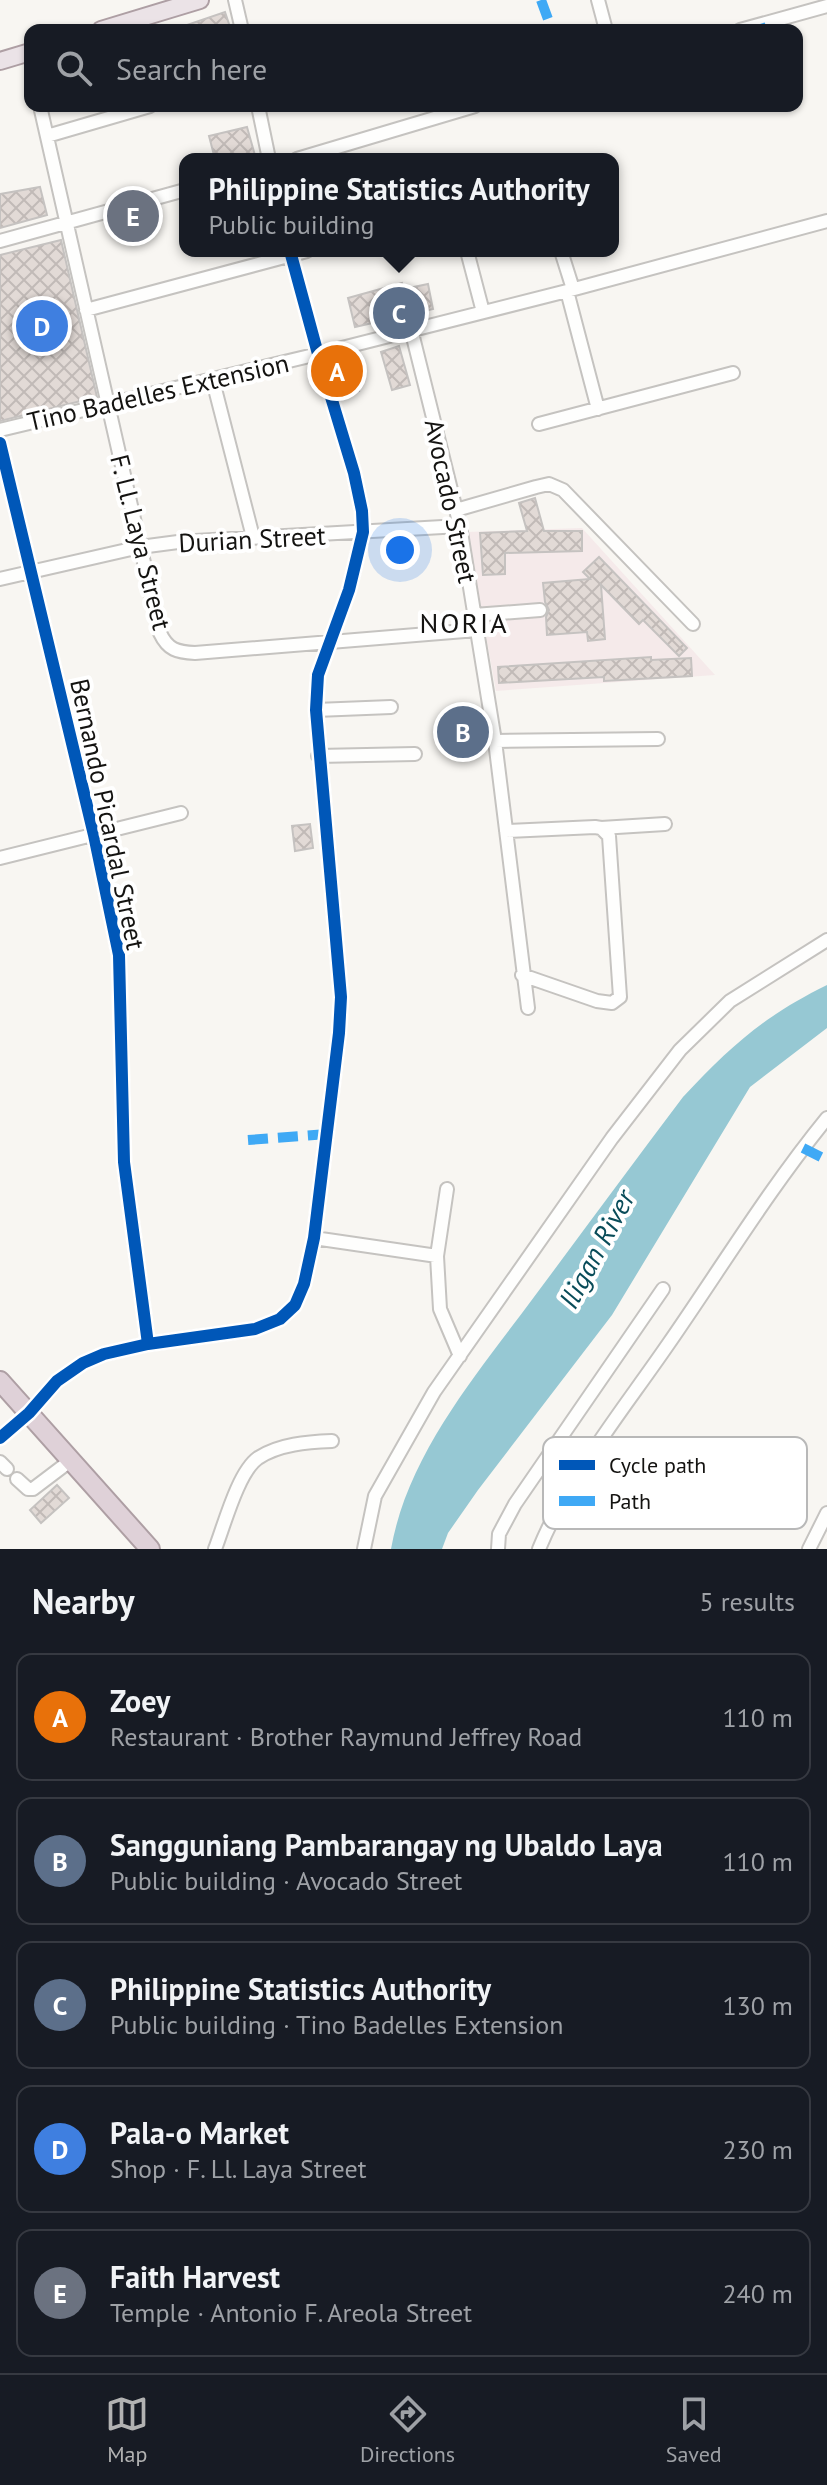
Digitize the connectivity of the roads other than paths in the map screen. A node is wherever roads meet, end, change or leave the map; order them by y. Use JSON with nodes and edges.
{"nodes":[{"id":1,"x":235,"y":0,"type":"edge"},
{"id":2,"x":598,"y":0,"type":"edge"},
{"id":3,"x":791,"y":0,"type":"edge"},
{"id":4,"x":190,"y":2,"type":"edge"},
{"id":5,"x":827,"y":6,"type":"edge"},
{"id":6,"x":795,"y":15,"type":"junction"},
{"id":7,"x":120,"y":24,"type":"edge"},
{"id":8,"x":241,"y":24,"type":"edge"},
{"id":9,"x":604,"y":24,"type":"edge"},
{"id":10,"x":762,"y":24,"type":"edge"},
{"id":11,"x":24,"y":58,"type":"edge"},
{"id":12,"x":0,"y":61,"type":"edge"},
{"id":13,"x":41,"y":112,"type":"edge"},
{"id":14,"x":129,"y":112,"type":"edge"},
{"id":15,"x":259,"y":112,"type":"edge"},
{"id":16,"x":455,"y":112,"type":"edge"},
{"id":17,"x":47,"y":136,"type":"junction"},
{"id":18,"x":268,"y":153,"type":"edge"},
{"id":19,"x":317,"y":153,"type":"edge"},
{"id":20,"x":179,"y":192,"type":"edge"},
{"id":21,"x":827,"y":221,"type":"edge"},
{"id":22,"x":67,"y":223,"type":"junction"},
{"id":23,"x":0,"y":241,"type":"edge"},
{"id":24,"x":277,"y":257,"type":"edge"},
{"id":25,"x":292,"y":257,"type":"edge"},
{"id":26,"x":469,"y":257,"type":"edge"},
{"id":27,"x":562,"y":257,"type":"edge"},
{"id":28,"x":570,"y":290,"type":"junction"},
{"id":29,"x":86,"y":310,"type":"junction"},
{"id":30,"x":483,"y":312,"type":"junction"},
{"id":31,"x":411,"y":329,"type":"junction"},
{"id":32,"x":318,"y":354,"type":"junction"},
{"id":33,"x":733,"y":373,"type":"dead end"},
{"id":34,"x":213,"y":381,"type":"junction"},
{"id":35,"x":107,"y":403,"type":"junction"},
{"id":36,"x":598,"y":409,"type":"junction"},
{"id":37,"x":539,"y":424,"type":"dead end"},
{"id":38,"x":0,"y":430,"type":"edge"},
{"id":39,"x":0,"y":443,"type":"edge"},
{"id":40,"x":456,"y":510,"type":"junction"},
{"id":41,"x":460,"y":526,"type":"junction"},
{"id":42,"x":363,"y":532,"type":"junction"},
{"id":43,"x":253,"y":537,"type":"junction"},
{"id":44,"x":140,"y":547,"type":"junction"},
{"id":45,"x":31,"y":571,"type":"junction"},
{"id":46,"x":0,"y":579,"type":"edge"},
{"id":47,"x":540,"y":610,"type":"dead end"},
{"id":48,"x":474,"y":615,"type":"junction"},
{"id":49,"x":693,"y":624,"type":"dead end"},
{"id":50,"x":477,"y":630,"type":"junction"},
{"id":51,"x":329,"y":643,"type":"junction"},
{"id":52,"x":391,"y":707,"type":"dead end"},
{"id":53,"x":316,"y":710,"type":"junction"},
{"id":54,"x":658,"y":739,"type":"dead end"},
{"id":55,"x":495,"y":741,"type":"junction"},
{"id":56,"x":415,"y":754,"type":"dead end"},
{"id":57,"x":318,"y":756,"type":"junction"},
{"id":58,"x":181,"y":813,"type":"dead end"},
{"id":59,"x":665,"y":824,"type":"dead end"},
{"id":60,"x":601,"y":828,"type":"junction"},
{"id":61,"x":506,"y":831,"type":"junction"},
{"id":62,"x":94,"y":835,"type":"junction"},
{"id":63,"x":0,"y":858,"type":"edge"},
{"id":64,"x":827,"y":940,"type":"edge"},
{"id":65,"x":522,"y":975,"type":"junction"},
{"id":66,"x":528,"y":1008,"type":"dead end"},
{"id":67,"x":827,"y":1118,"type":"edge"},
{"id":68,"x":447,"y":1189,"type":"dead end"},
{"id":69,"x":314,"y":1238,"type":"junction"},
{"id":70,"x":437,"y":1256,"type":"junction"},
{"id":71,"x":663,"y":1289,"type":"dead end"},
{"id":72,"x":148,"y":1344,"type":"junction"},
{"id":73,"x":460,"y":1356,"type":"junction"},
{"id":74,"x":0,"y":1381,"type":"edge"},
{"id":75,"x":29,"y":1413,"type":"junction"},
{"id":76,"x":561,"y":1437,"type":"edge"},
{"id":77,"x":602,"y":1437,"type":"edge"},
{"id":78,"x":0,"y":1438,"type":"edge"},
{"id":79,"x":332,"y":1441,"type":"dead end"},
{"id":80,"x":70,"y":1461,"type":"junction"},
{"id":81,"x":543,"y":1463,"type":"edge"},
{"id":82,"x":17,"y":1479,"type":"dead end"},
{"id":83,"x":827,"y":1513,"type":"edge"},
{"id":84,"x":547,"y":1529,"type":"edge"},
{"id":85,"x":150,"y":1549,"type":"edge"},
{"id":86,"x":215,"y":1549,"type":"edge"},
{"id":87,"x":364,"y":1549,"type":"edge"},
{"id":88,"x":498,"y":1549,"type":"edge"},
{"id":89,"x":539,"y":1549,"type":"edge"},
{"id":90,"x":809,"y":1549,"type":"edge"}],
"edges":[{"from":1,"to":8,"type":"street"},
{"from":2,"to":9,"type":"street"},
{"from":3,"to":6,"type":"street"},
{"from":4,"to":7,"type":"main road"},
{"from":5,"to":6,"type":"street"},
{"from":6,"to":10,"type":"street"},
{"from":11,"to":12,"type":"main road"},
{"from":13,"to":17,"type":"street","name":"F. Ll. Laya Street"},
{"from":14,"to":17,"type":"street"},
{"from":15,"to":18,"type":"street"},
{"from":16,"to":19,"type":"street"},
{"from":17,"to":22,"type":"street","name":"F. Ll. Laya Street"},
{"from":20,"to":22,"type":"street"},
{"from":21,"to":28,"type":"street","name":"Tino Badelles Extension"},
{"from":22,"to":23,"type":"street"},
{"from":22,"to":29,"type":"street","name":"F. Ll. Laya Street"},
{"from":24,"to":29,"type":"street"},
{"from":25,"to":32,"type":"street"},
{"from":26,"to":30,"type":"street"},
{"from":27,"to":28,"type":"street"},
{"from":28,"to":30,"type":"street","name":"Tino Badelles Extension"},
{"from":28,"to":36,"type":"street"},
{"from":29,"to":35,"type":"street","name":"F. Ll. Laya Street"},
{"from":30,"to":31,"type":"street","name":"Tino Badelles Extension"},
{"from":31,"to":32,"type":"street","name":"Tino Badelles Extension"},
{"from":31,"to":40,"type":"street","name":"Avocado Street"},
{"from":32,"to":34,"type":"street","name":"Tino Badelles Extension"},
{"from":32,"to":42,"type":"street"},
{"from":33,"to":36,"type":"street"},
{"from":34,"to":35,"type":"street","name":"Tino Badelles Extension"},
{"from":34,"to":43,"type":"street"},
{"from":35,"to":38,"type":"street","name":"Tino Badelles Extension"},
{"from":35,"to":44,"type":"street","name":"F. Ll. Laya Street"},
{"from":36,"to":37,"type":"street"},
{"from":39,"to":45,"type":"street","name":"Bernando Picardal Street"},
{"from":40,"to":41,"type":"street","name":"Avocado Street"},
{"from":40,"to":49,"type":"street"},
{"from":41,"to":42,"type":"street","name":"Durian Street"},
{"from":41,"to":48,"type":"street","name":"Avocado Street"},
{"from":42,"to":43,"type":"street","name":"Durian Street"},
{"from":42,"to":51,"type":"street"},
{"from":43,"to":44,"type":"street","name":"Durian Street"},
{"from":44,"to":45,"type":"street","name":"Durian Street"},
{"from":44,"to":51,"type":"street","name":"F. Ll. Laya Street"},
{"from":45,"to":46,"type":"street","name":"Durian Street"},
{"from":45,"to":62,"type":"street","name":"Bernando Picardal Street"},
{"from":47,"to":48,"type":"street"},
{"from":48,"to":50,"type":"street","name":"Avocado Street"},
{"from":50,"to":51,"type":"street"},
{"from":50,"to":55,"type":"street","name":"Avocado Street"},
{"from":51,"to":53,"type":"street"},
{"from":52,"to":53,"type":"street"},
{"from":53,"to":57,"type":"street"},
{"from":54,"to":55,"type":"street"},
{"from":55,"to":61,"type":"street","name":"Avocado Street"},
{"from":56,"to":57,"type":"street"},
{"from":57,"to":69,"type":"street"},
{"from":58,"to":62,"type":"street"},
{"from":59,"to":60,"type":"street"},
{"from":60,"to":61,"type":"street"},
{"from":60,"to":65,"type":"street"},
{"from":61,"to":65,"type":"street","name":"Avocado Street"},
{"from":62,"to":63,"type":"street"},
{"from":62,"to":72,"type":"street","name":"Bernando Picardal Street"},
{"from":64,"to":73,"type":"street"},
{"from":65,"to":66,"type":"street","name":"Avocado Street"},
{"from":67,"to":77,"type":"street"},
{"from":68,"to":70,"type":"street"},
{"from":69,"to":70,"type":"street"},
{"from":69,"to":72,"type":"street"},
{"from":70,"to":73,"type":"street"},
{"from":71,"to":76,"type":"street"},
{"from":72,"to":75,"type":"street"},
{"from":73,"to":87,"type":"street"},
{"from":74,"to":75,"type":"highway"},
{"from":75,"to":78,"type":"street"},
{"from":75,"to":80,"type":"highway"},
{"from":79,"to":86,"type":"street"},
{"from":80,"to":82,"type":"street"},
{"from":80,"to":85,"type":"highway"},
{"from":81,"to":88,"type":"street"},
{"from":83,"to":90,"type":"street"},
{"from":84,"to":89,"type":"street"}]}
